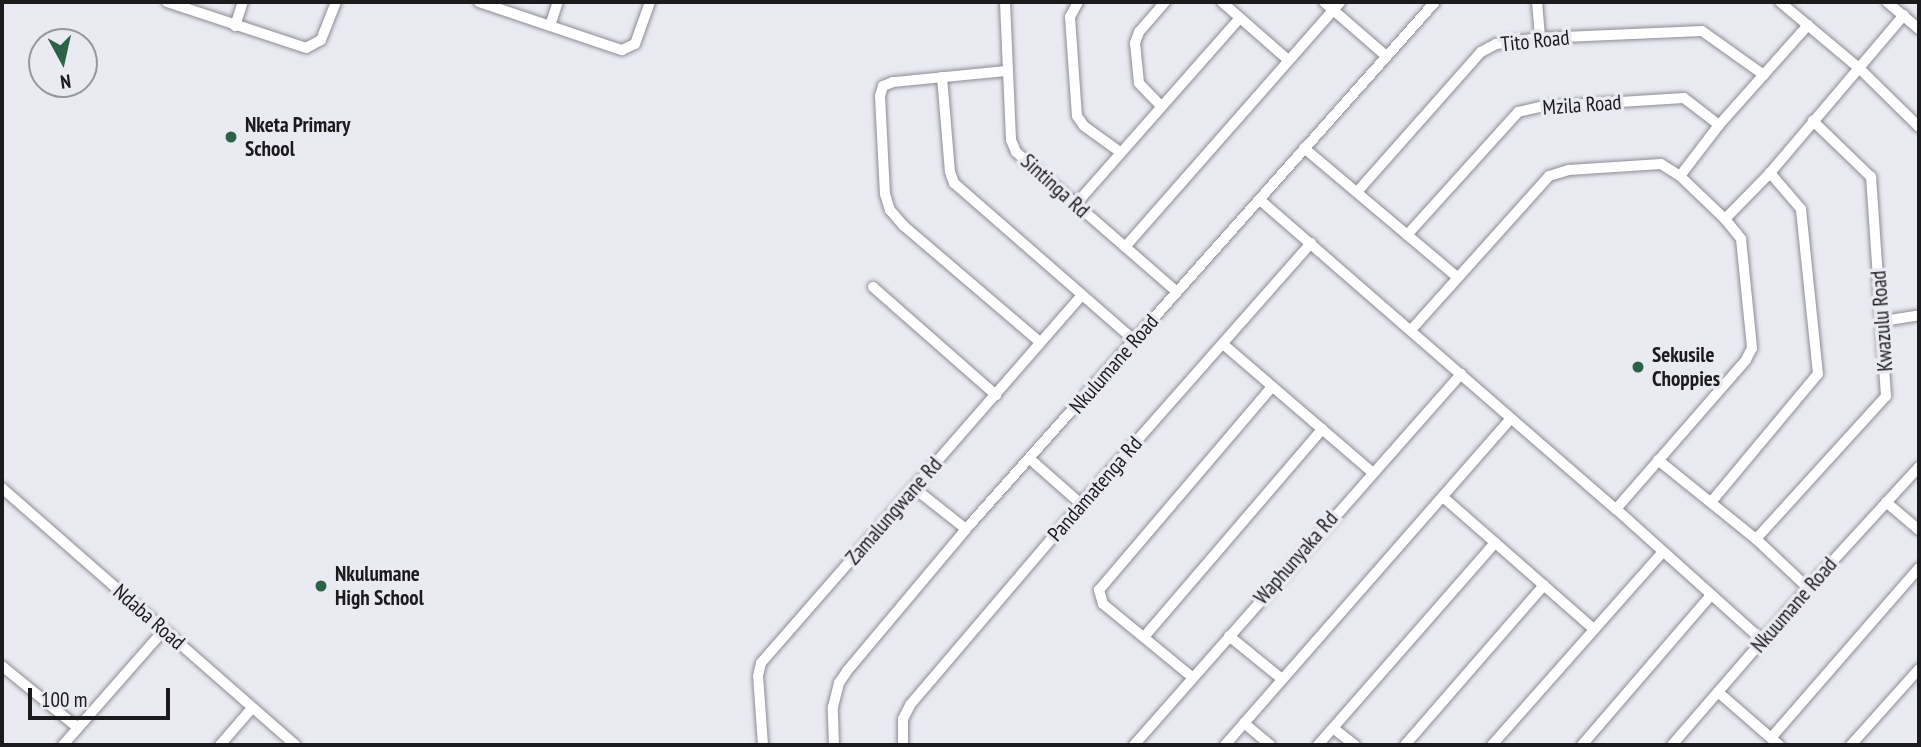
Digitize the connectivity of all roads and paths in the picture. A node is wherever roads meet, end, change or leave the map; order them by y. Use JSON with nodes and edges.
{"nodes":[{"id":1,"x":167,"y":2,"type":"edge"},
{"id":2,"x":243,"y":2,"type":"edge"},
{"id":3,"x":336,"y":2,"type":"edge"},
{"id":4,"x":479,"y":2,"type":"edge"},
{"id":5,"x":558,"y":2,"type":"edge"},
{"id":6,"x":650,"y":2,"type":"edge"},
{"id":7,"x":1005,"y":2,"type":"edge"},
{"id":8,"x":1078,"y":2,"type":"edge"},
{"id":9,"x":1165,"y":2,"type":"edge"},
{"id":10,"x":1222,"y":2,"type":"edge"},
{"id":11,"x":1324,"y":2,"type":"edge"},
{"id":12,"x":1435,"y":2,"type":"edge"},
{"id":13,"x":1537,"y":2,"type":"edge"},
{"id":14,"x":1780,"y":2,"type":"edge"},
{"id":15,"x":1887,"y":2,"type":"edge"},
{"id":16,"x":1337,"y":6,"type":"edge"},
{"id":17,"x":1904,"y":15,"type":"junction"},
{"id":18,"x":1240,"y":18,"type":"junction"},
{"id":19,"x":1808,"y":25,"type":"junction"},
{"id":20,"x":236,"y":26,"type":"junction"},
{"id":21,"x":550,"y":26,"type":"junction"},
{"id":22,"x":1919,"y":29,"type":"edge"},
{"id":23,"x":1540,"y":38,"type":"junction"},
{"id":24,"x":1385,"y":55,"type":"junction"},
{"id":25,"x":1288,"y":60,"type":"junction"},
{"id":26,"x":1859,"y":68,"type":"junction"},
{"id":27,"x":1006,"y":71,"type":"junction"},
{"id":28,"x":1764,"y":75,"type":"junction"},
{"id":29,"x":942,"y":77,"type":"junction"},
{"id":30,"x":1161,"y":106,"type":"junction"},
{"id":31,"x":1813,"y":121,"type":"junction"},
{"id":32,"x":1719,"y":125,"type":"junction"},
{"id":33,"x":1919,"y":127,"type":"edge"},
{"id":34,"x":1304,"y":148,"type":"junction"},
{"id":35,"x":1120,"y":152,"type":"junction"},
{"id":36,"x":1770,"y":173,"type":"junction"},
{"id":37,"x":1680,"y":176,"type":"junction"},
{"id":38,"x":1357,"y":192,"type":"junction"},
{"id":39,"x":1260,"y":200,"type":"junction"},
{"id":40,"x":1074,"y":205,"type":"junction"},
{"id":41,"x":1725,"y":219,"type":"junction"},
{"id":42,"x":1408,"y":234,"type":"junction"},
{"id":43,"x":1311,"y":243,"type":"junction"},
{"id":44,"x":1125,"y":247,"type":"junction"},
{"id":45,"x":1457,"y":277,"type":"junction"},
{"id":46,"x":873,"y":287,"type":"dead end"},
{"id":47,"x":1177,"y":292,"type":"junction"},
{"id":48,"x":1081,"y":296,"type":"junction"},
{"id":49,"x":1919,"y":315,"type":"edge"},
{"id":50,"x":1883,"y":320,"type":"junction"},
{"id":51,"x":1411,"y":330,"type":"junction"},
{"id":52,"x":1135,"y":341,"type":"junction"},
{"id":53,"x":1040,"y":342,"type":"junction"},
{"id":54,"x":1223,"y":344,"type":"junction"},
{"id":55,"x":1461,"y":374,"type":"junction"},
{"id":56,"x":1272,"y":387,"type":"junction"},
{"id":57,"x":996,"y":394,"type":"junction"},
{"id":58,"x":1511,"y":418,"type":"junction"},
{"id":59,"x":1322,"y":429,"type":"junction"},
{"id":60,"x":1030,"y":459,"type":"junction"},
{"id":61,"x":1658,"y":460,"type":"junction"},
{"id":62,"x":1919,"y":467,"type":"edge"},
{"id":63,"x":1372,"y":472,"type":"junction"},
{"id":64,"x":2,"y":488,"type":"edge"},
{"id":65,"x":915,"y":488,"type":"junction"},
{"id":66,"x":1443,"y":497,"type":"junction"},
{"id":67,"x":1712,"y":501,"type":"junction"},
{"id":68,"x":1886,"y":502,"type":"junction"},
{"id":69,"x":1081,"y":504,"type":"junction"},
{"id":70,"x":1616,"y":509,"type":"junction"},
{"id":71,"x":966,"y":529,"type":"junction"},
{"id":72,"x":1919,"y":530,"type":"edge"},
{"id":73,"x":1756,"y":539,"type":"junction"},
{"id":74,"x":1496,"y":543,"type":"junction"},
{"id":75,"x":1663,"y":552,"type":"junction"},
{"id":76,"x":1919,"y":568,"type":"edge"},
{"id":77,"x":1544,"y":585,"type":"junction"},
{"id":78,"x":1808,"y":588,"type":"junction"},
{"id":79,"x":1711,"y":595,"type":"junction"},
{"id":80,"x":1594,"y":629,"type":"junction"},
{"id":81,"x":164,"y":630,"type":"junction"},
{"id":82,"x":1229,"y":636,"type":"junction"},
{"id":83,"x":1144,"y":637,"type":"junction"},
{"id":84,"x":1763,"y":641,"type":"junction"},
{"id":85,"x":2,"y":666,"type":"edge"},
{"id":86,"x":1919,"y":669,"type":"edge"},
{"id":87,"x":1192,"y":677,"type":"junction"},
{"id":88,"x":1282,"y":679,"type":"junction"},
{"id":89,"x":1718,"y":692,"type":"junction"},
{"id":90,"x":252,"y":708,"type":"junction"},
{"id":91,"x":1244,"y":723,"type":"junction"},
{"id":92,"x":78,"y":728,"type":"junction"},
{"id":93,"x":1334,"y":728,"type":"junction"},
{"id":94,"x":1775,"y":741,"type":"edge"},
{"id":95,"x":63,"y":745,"type":"edge"},
{"id":96,"x":220,"y":745,"type":"edge"},
{"id":97,"x":296,"y":745,"type":"edge"},
{"id":98,"x":763,"y":745,"type":"edge"},
{"id":99,"x":834,"y":745,"type":"edge"},
{"id":100,"x":903,"y":745,"type":"edge"},
{"id":101,"x":1134,"y":745,"type":"edge"},
{"id":102,"x":1225,"y":745,"type":"edge"},
{"id":103,"x":1270,"y":745,"type":"edge"},
{"id":104,"x":1318,"y":745,"type":"edge"},
{"id":105,"x":1355,"y":745,"type":"edge"},
{"id":106,"x":1405,"y":745,"type":"edge"},
{"id":107,"x":1492,"y":745,"type":"edge"},
{"id":108,"x":1582,"y":745,"type":"edge"},
{"id":109,"x":1672,"y":745,"type":"edge"},
{"id":110,"x":1851,"y":745,"type":"edge"}],
"edges":[{"from":1,"to":20,"type":"street"},
{"from":2,"to":20,"type":"street"},
{"from":3,"to":20,"type":"street"},
{"from":4,"to":21,"type":"street"},
{"from":5,"to":21,"type":"street"},
{"from":6,"to":21,"type":"street"},
{"from":7,"to":27,"type":"street","name":"Sintinga Rd"},
{"from":8,"to":35,"type":"street"},
{"from":9,"to":30,"type":"street"},
{"from":10,"to":18,"type":"street"},
{"from":11,"to":16,"type":"street"},
{"from":12,"to":24,"type":"street","name":"Nkulumane Road"},
{"from":13,"to":23,"type":"street"},
{"from":14,"to":19,"type":"street"},
{"from":15,"to":17,"type":"street"},
{"from":16,"to":24,"type":"street"},
{"from":16,"to":25,"type":"street"},
{"from":17,"to":22,"type":"street"},
{"from":17,"to":26,"type":"street"},
{"from":18,"to":25,"type":"street"},
{"from":18,"to":30,"type":"street"},
{"from":19,"to":26,"type":"street"},
{"from":19,"to":28,"type":"street"},
{"from":23,"to":28,"type":"street","name":"Tito Road"},
{"from":23,"to":38,"type":"street","name":"Tito Road"},
{"from":24,"to":34,"type":"street","name":"Nkulumane Road"},
{"from":25,"to":44,"type":"street"},
{"from":26,"to":31,"type":"street"},
{"from":26,"to":33,"type":"street"},
{"from":27,"to":29,"type":"street"},
{"from":27,"to":40,"type":"street","name":"Sintinga Rd"},
{"from":28,"to":32,"type":"street"},
{"from":29,"to":48,"type":"street"},
{"from":29,"to":53,"type":"street"},
{"from":30,"to":35,"type":"street"},
{"from":31,"to":36,"type":"street"},
{"from":31,"to":50,"type":"street","name":"Kwazulu Road"},
{"from":32,"to":37,"type":"street"},
{"from":32,"to":42,"type":"street","name":"Mzila Road"},
{"from":34,"to":38,"type":"street"},
{"from":34,"to":39,"type":"street","name":"Nkulumane Road"},
{"from":35,"to":40,"type":"street"},
{"from":36,"to":41,"type":"street"},
{"from":36,"to":67,"type":"street"},
{"from":37,"to":41,"type":"street"},
{"from":37,"to":45,"type":"street"},
{"from":38,"to":42,"type":"street"},
{"from":39,"to":43,"type":"street"},
{"from":39,"to":47,"type":"street","name":"Nkulumane Road"},
{"from":40,"to":44,"type":"street","name":"Sintinga Rd"},
{"from":41,"to":61,"type":"street"},
{"from":42,"to":45,"type":"street"},
{"from":43,"to":51,"type":"street"},
{"from":43,"to":54,"type":"street","name":"Pandamatenga Rd"},
{"from":44,"to":47,"type":"street","name":"Sintinga Rd"},
{"from":45,"to":51,"type":"street"},
{"from":46,"to":57,"type":"street"},
{"from":47,"to":52,"type":"street","name":"Nkulumane Road"},
{"from":48,"to":52,"type":"street"},
{"from":48,"to":53,"type":"street","name":"Zamalungwane Rd"},
{"from":49,"to":50,"type":"street"},
{"from":50,"to":73,"type":"street","name":"Kwazulu Road"},
{"from":51,"to":55,"type":"street"},
{"from":52,"to":60,"type":"street","name":"Nkulumane Road"},
{"from":53,"to":57,"type":"street","name":"Zamalungwane Rd"},
{"from":54,"to":56,"type":"street"},
{"from":54,"to":69,"type":"street","name":"Pandamatenga Rd"},
{"from":55,"to":58,"type":"street"},
{"from":55,"to":63,"type":"street","name":"Waphunyaka Rd"},
{"from":56,"to":59,"type":"street"},
{"from":56,"to":83,"type":"street"},
{"from":57,"to":65,"type":"street","name":"Zamalungwane Rd"},
{"from":58,"to":66,"type":"street"},
{"from":58,"to":70,"type":"street"},
{"from":59,"to":63,"type":"street"},
{"from":59,"to":83,"type":"street"},
{"from":60,"to":69,"type":"street"},
{"from":60,"to":71,"type":"street","name":"Nkulumane Road"},
{"from":61,"to":67,"type":"street"},
{"from":61,"to":70,"type":"street"},
{"from":62,"to":68,"type":"street","name":"Nkuumane Road"},
{"from":63,"to":82,"type":"street","name":"Waphunyaka Rd"},
{"from":64,"to":81,"type":"street","name":"Ndaba Road"},
{"from":65,"to":71,"type":"street"},
{"from":65,"to":98,"type":"street","name":"Zamalungwane Rd"},
{"from":66,"to":74,"type":"street"},
{"from":66,"to":88,"type":"street"},
{"from":67,"to":73,"type":"street"},
{"from":68,"to":72,"type":"street"},
{"from":68,"to":78,"type":"street","name":"Nkuumane Road"},
{"from":69,"to":100,"type":"street","name":"Pandamatenga Rd"},
{"from":70,"to":75,"type":"street"},
{"from":71,"to":99,"type":"street","name":"Nkulumane Road"},
{"from":73,"to":78,"type":"street"},
{"from":74,"to":77,"type":"street"},
{"from":74,"to":93,"type":"street"},
{"from":75,"to":79,"type":"street"},
{"from":75,"to":80,"type":"street"},
{"from":76,"to":94,"type":"street"},
{"from":77,"to":80,"type":"street"},
{"from":77,"to":106,"type":"street"},
{"from":78,"to":84,"type":"street","name":"Nkuumane Road"},
{"from":79,"to":84,"type":"street"},
{"from":79,"to":108,"type":"street"},
{"from":80,"to":107,"type":"street"},
{"from":81,"to":90,"type":"street","name":"Ndaba Road"},
{"from":81,"to":92,"type":"street"},
{"from":82,"to":87,"type":"street","name":"Waphunyaka Rd"},
{"from":82,"to":88,"type":"street"},
{"from":83,"to":87,"type":"street"},
{"from":84,"to":89,"type":"street","name":"Nkuumane Road"},
{"from":85,"to":92,"type":"street"},
{"from":86,"to":110,"type":"street"},
{"from":87,"to":101,"type":"street","name":"Waphunyaka Rd"},
{"from":88,"to":91,"type":"street"},
{"from":89,"to":94,"type":"street"},
{"from":89,"to":109,"type":"street","name":"Nkuumane Road"},
{"from":90,"to":96,"type":"street"},
{"from":90,"to":97,"type":"street","name":"Ndaba Road"},
{"from":91,"to":102,"type":"street"},
{"from":91,"to":103,"type":"street"},
{"from":92,"to":95,"type":"street"},
{"from":93,"to":104,"type":"street"},
{"from":93,"to":105,"type":"street"}]}
